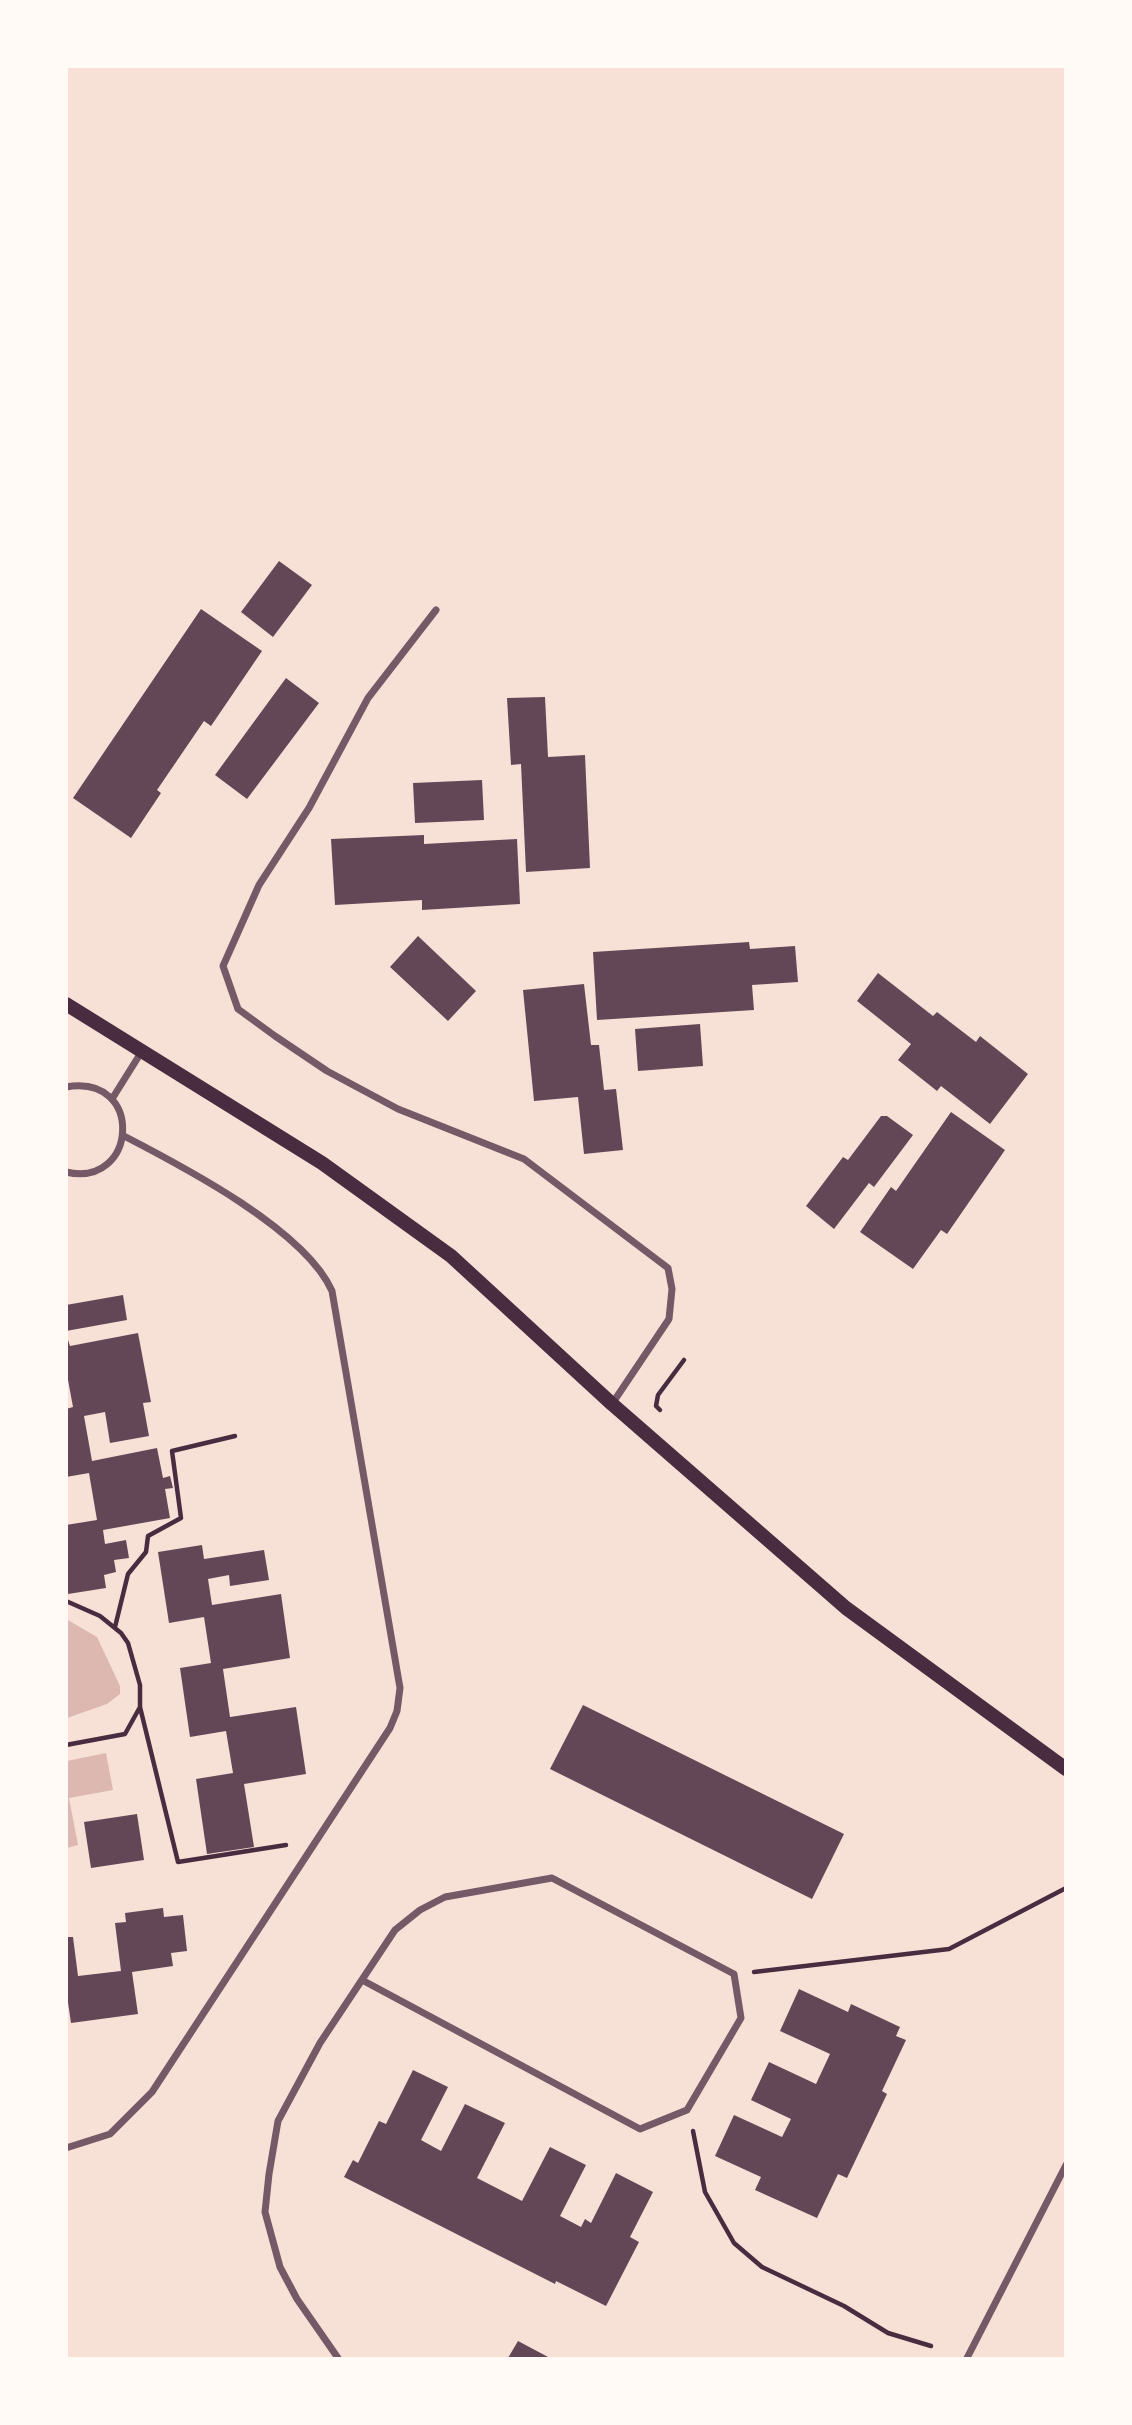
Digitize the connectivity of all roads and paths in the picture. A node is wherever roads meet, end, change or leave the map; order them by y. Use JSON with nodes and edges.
{"nodes":[{"id":1,"x":436,"y":610,"type":"dead end"},
{"id":2,"x":66,"y":1004,"type":"edge"},
{"id":3,"x":142,"y":1051,"type":"junction"},
{"id":4,"x":66,"y":1087,"type":"edge"},
{"id":5,"x":112,"y":1099,"type":"junction"},
{"id":6,"x":124,"y":1136,"type":"junction"},
{"id":7,"x":66,"y":1172,"type":"edge"},
{"id":8,"x":684,"y":1360,"type":"dead end"},
{"id":9,"x":612,"y":1404,"type":"junction"},
{"id":10,"x":661,"y":1411,"type":"dead end"},
{"id":11,"x":235,"y":1436,"type":"dead end"},
{"id":12,"x":66,"y":1601,"type":"edge"},
{"id":13,"x":115,"y":1627,"type":"junction"},
{"id":14,"x":140,"y":1707,"type":"junction"},
{"id":15,"x":66,"y":1745,"type":"edge"},
{"id":16,"x":1066,"y":1769,"type":"edge"},
{"id":17,"x":320,"y":1840,"type":"junction"},
{"id":18,"x":1066,"y":1888,"type":"edge"},
{"id":19,"x":734,"y":1973,"type":"junction"},
{"id":20,"x":362,"y":1980,"type":"junction"},
{"id":21,"x":687,"y":2110,"type":"junction"},
{"id":22,"x":66,"y":2148,"type":"edge"},
{"id":23,"x":1066,"y":2165,"type":"edge"},
{"id":24,"x":931,"y":2346,"type":"dead end"},
{"id":25,"x":338,"y":2358,"type":"edge"},
{"id":26,"x":967,"y":2358,"type":"edge"}],
"edges":[{"from":1,"to":9,"type":"street"},
{"from":2,"to":3,"type":"main road"},
{"from":3,"to":5,"type":"street"},
{"from":3,"to":9,"type":"main road"},
{"from":4,"to":5,"type":"street"},
{"from":5,"to":6,"type":"street"},
{"from":6,"to":7,"type":"street"},
{"from":6,"to":17,"type":"street"},
{"from":8,"to":10,"type":"path"},
{"from":9,"to":16,"type":"main road"},
{"from":11,"to":13,"type":"path"},
{"from":12,"to":13,"type":"path"},
{"from":13,"to":14,"type":"path"},
{"from":14,"to":15,"type":"path"},
{"from":14,"to":17,"type":"path"},
{"from":17,"to":22,"type":"street"},
{"from":18,"to":19,"type":"path"},
{"from":19,"to":20,"type":"street"},
{"from":19,"to":21,"type":"street"},
{"from":20,"to":21,"type":"street"},
{"from":20,"to":25,"type":"street"},
{"from":21,"to":24,"type":"path"},
{"from":23,"to":26,"type":"street"}]}
